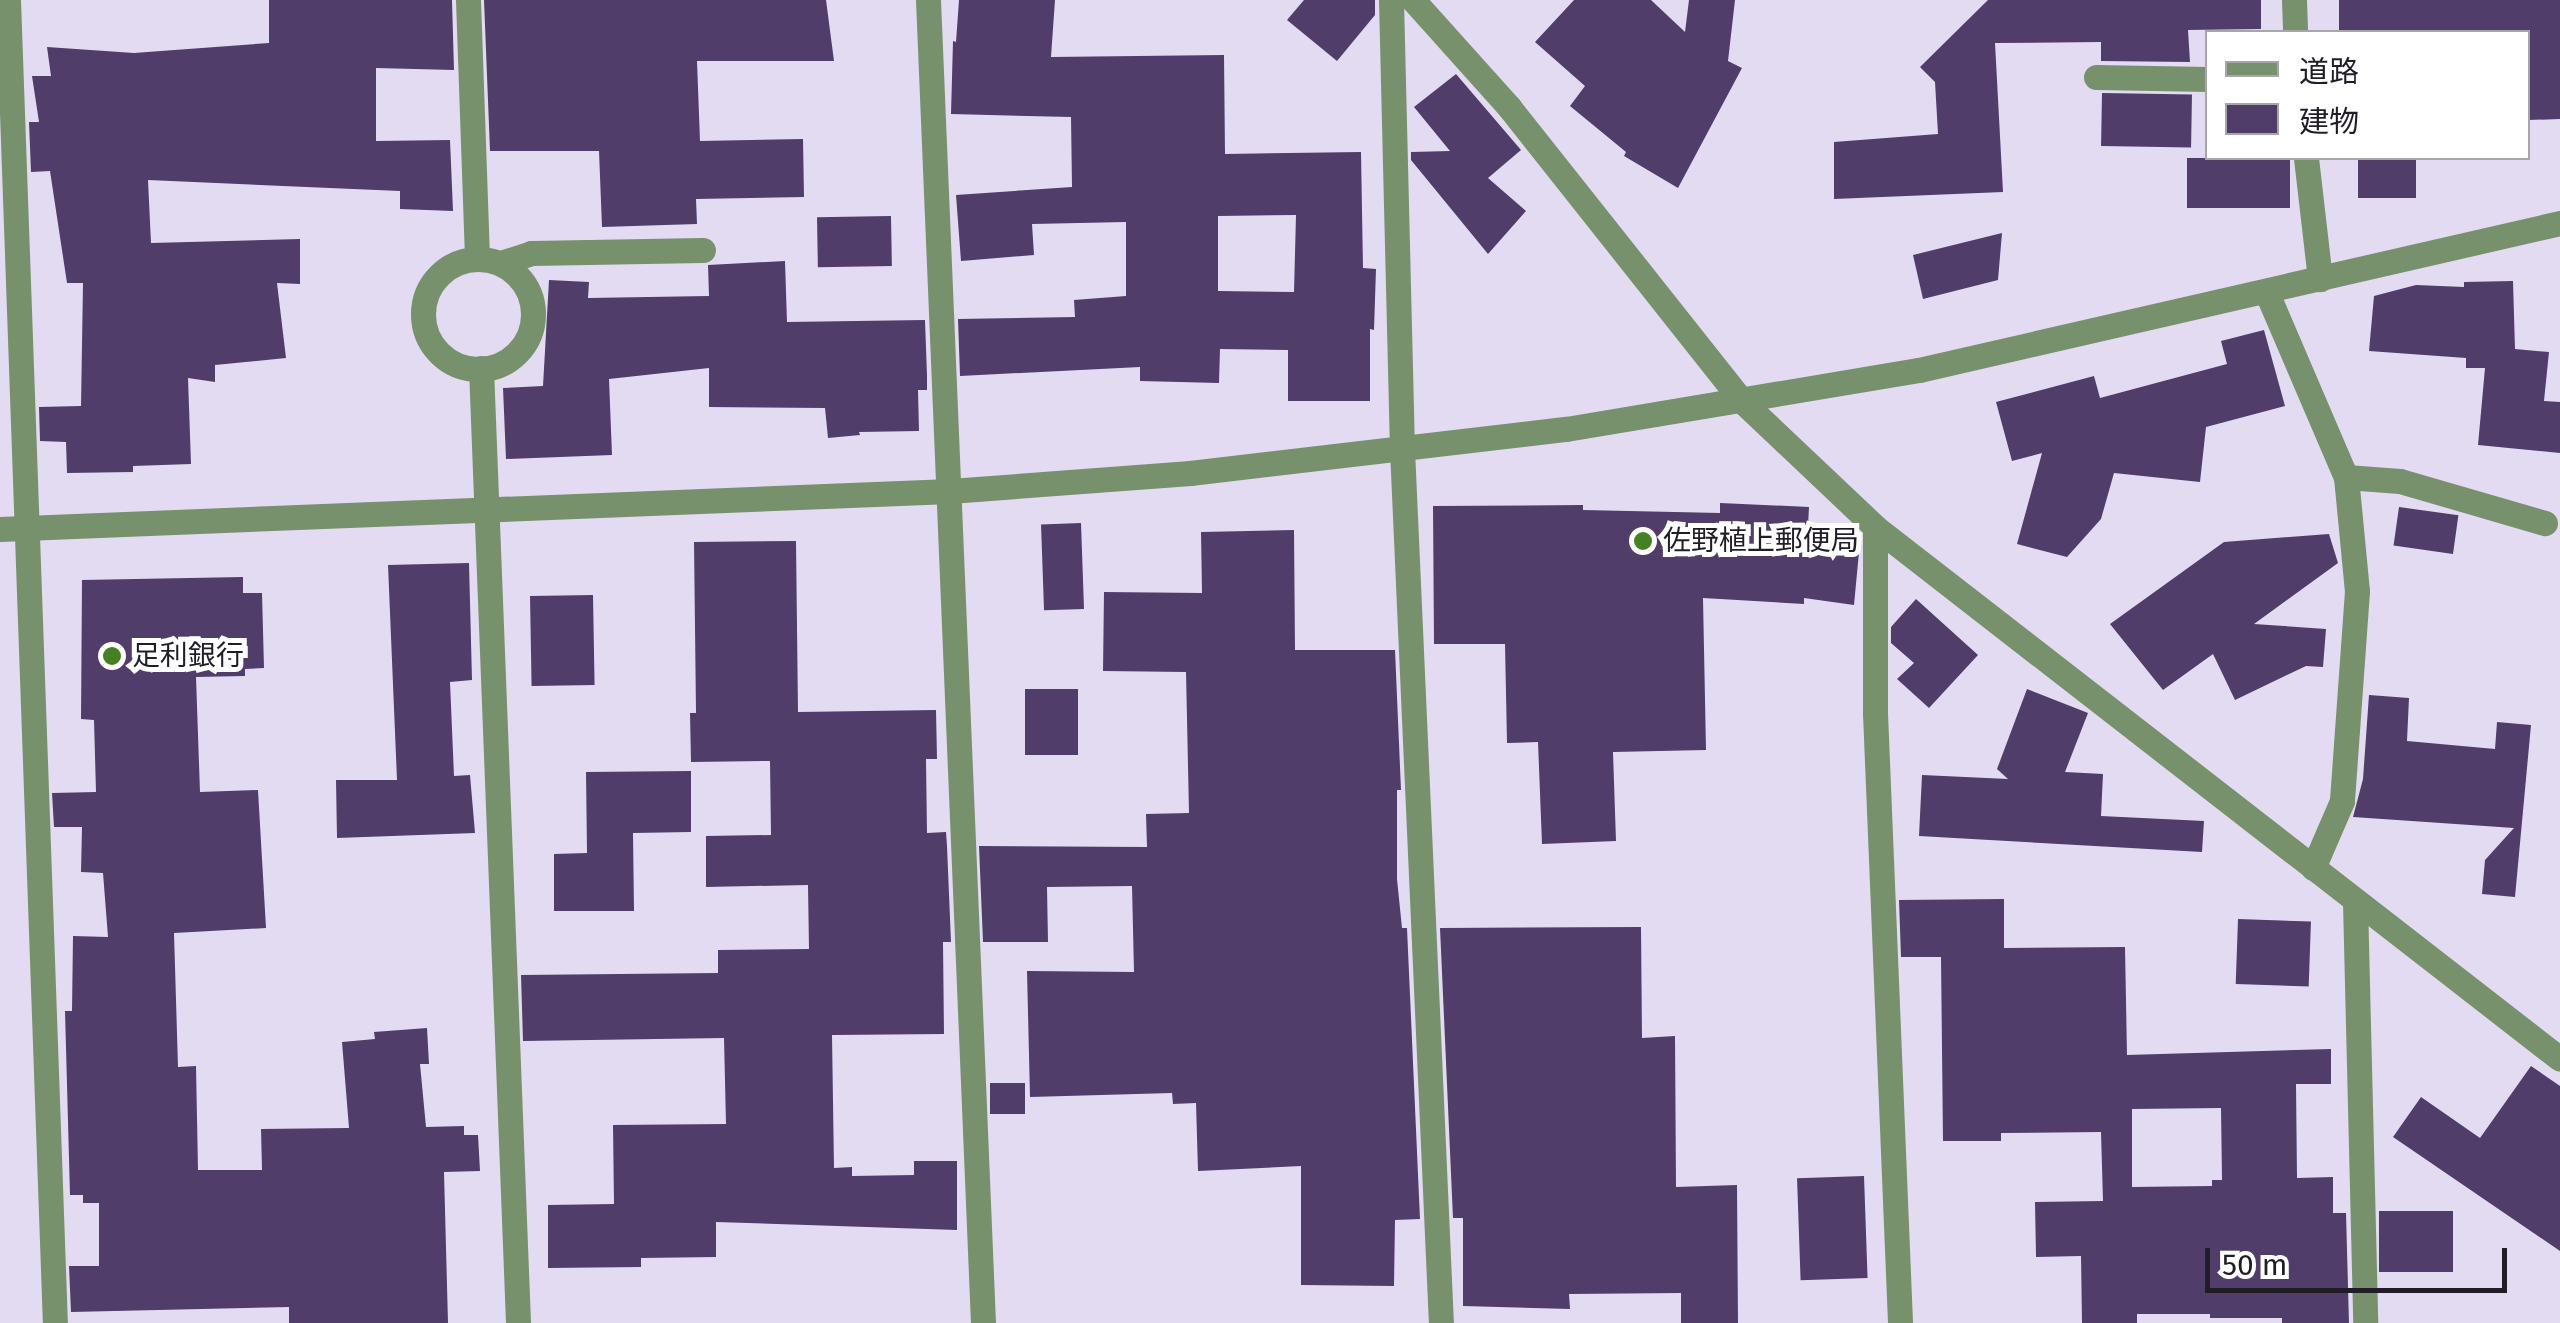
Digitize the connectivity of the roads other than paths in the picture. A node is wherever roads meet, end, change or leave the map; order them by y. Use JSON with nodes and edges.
{"nodes":[{"id":1,"x":8,"y":0,"type":"edge"},
{"id":2,"x":468,"y":0,"type":"edge"},
{"id":3,"x":928,"y":0,"type":"edge"},
{"id":4,"x":1390,"y":0,"type":"edge"},
{"id":5,"x":1413,"y":0,"type":"edge"},
{"id":6,"x":2294,"y":0,"type":"edge"},
{"id":7,"x":2295,"y":30,"type":"edge"},
{"id":8,"x":2096,"y":77,"type":"dead end"},
{"id":9,"x":2205,"y":79,"type":"edge"},
{"id":10,"x":2306,"y":160,"type":"edge"},
{"id":11,"x":2560,"y":222,"type":"edge"},
{"id":12,"x":702,"y":250,"type":"dead end"},
{"id":13,"x":489,"y":261,"type":"junction"},
{"id":14,"x":2320,"y":280,"type":"junction"},
{"id":15,"x":2267,"y":294,"type":"junction"},
{"id":16,"x":481,"y":368,"type":"junction"},
{"id":17,"x":1743,"y":402,"type":"junction"},
{"id":18,"x":1402,"y":448,"type":"junction"},
{"id":19,"x":2346,"y":477,"type":"junction"},
{"id":20,"x":950,"y":492,"type":"junction"},
{"id":21,"x":486,"y":513,"type":"junction"},
{"id":22,"x":2545,"y":524,"type":"dead end"},
{"id":23,"x":1875,"y":527,"type":"junction"},
{"id":24,"x":13,"y":529,"type":"edge"},
{"id":25,"x":2313,"y":868,"type":"junction"},
{"id":26,"x":2355,"y":902,"type":"junction"},
{"id":27,"x":2560,"y":1059,"type":"edge"},
{"id":28,"x":56,"y":1323,"type":"edge"},
{"id":29,"x":518,"y":1323,"type":"edge"},
{"id":30,"x":982,"y":1323,"type":"edge"},
{"id":31,"x":1441,"y":1323,"type":"edge"},
{"id":32,"x":1900,"y":1323,"type":"edge"},
{"id":33,"x":2365,"y":1323,"type":"edge"}],
"edges":[{"from":1,"to":24,"type":"street"},
{"from":2,"to":13,"type":"street"},
{"from":3,"to":20,"type":"street"},
{"from":4,"to":18,"type":"street"},
{"from":5,"to":17,"type":"street"},
{"from":6,"to":7,"type":"street"},
{"from":8,"to":9,"type":"street"},
{"from":10,"to":14,"type":"street"},
{"from":11,"to":14,"type":"street"},
{"from":12,"to":13,"type":"street"},
{"from":13,"to":16,"type":"street"},
{"from":13,"to":16,"type":"street"},
{"from":14,"to":15,"type":"street"},
{"from":15,"to":17,"type":"street"},
{"from":15,"to":19,"type":"street"},
{"from":16,"to":21,"type":"street"},
{"from":17,"to":18,"type":"street"},
{"from":17,"to":23,"type":"street"},
{"from":18,"to":20,"type":"street"},
{"from":18,"to":31,"type":"street"},
{"from":19,"to":22,"type":"street"},
{"from":19,"to":25,"type":"street"},
{"from":20,"to":21,"type":"street"},
{"from":20,"to":30,"type":"street"},
{"from":21,"to":24,"type":"street"},
{"from":21,"to":29,"type":"street"},
{"from":23,"to":25,"type":"street"},
{"from":23,"to":32,"type":"street"},
{"from":24,"to":28,"type":"street"},
{"from":25,"to":26,"type":"street"},
{"from":26,"to":27,"type":"street"},
{"from":26,"to":33,"type":"street"}]}
